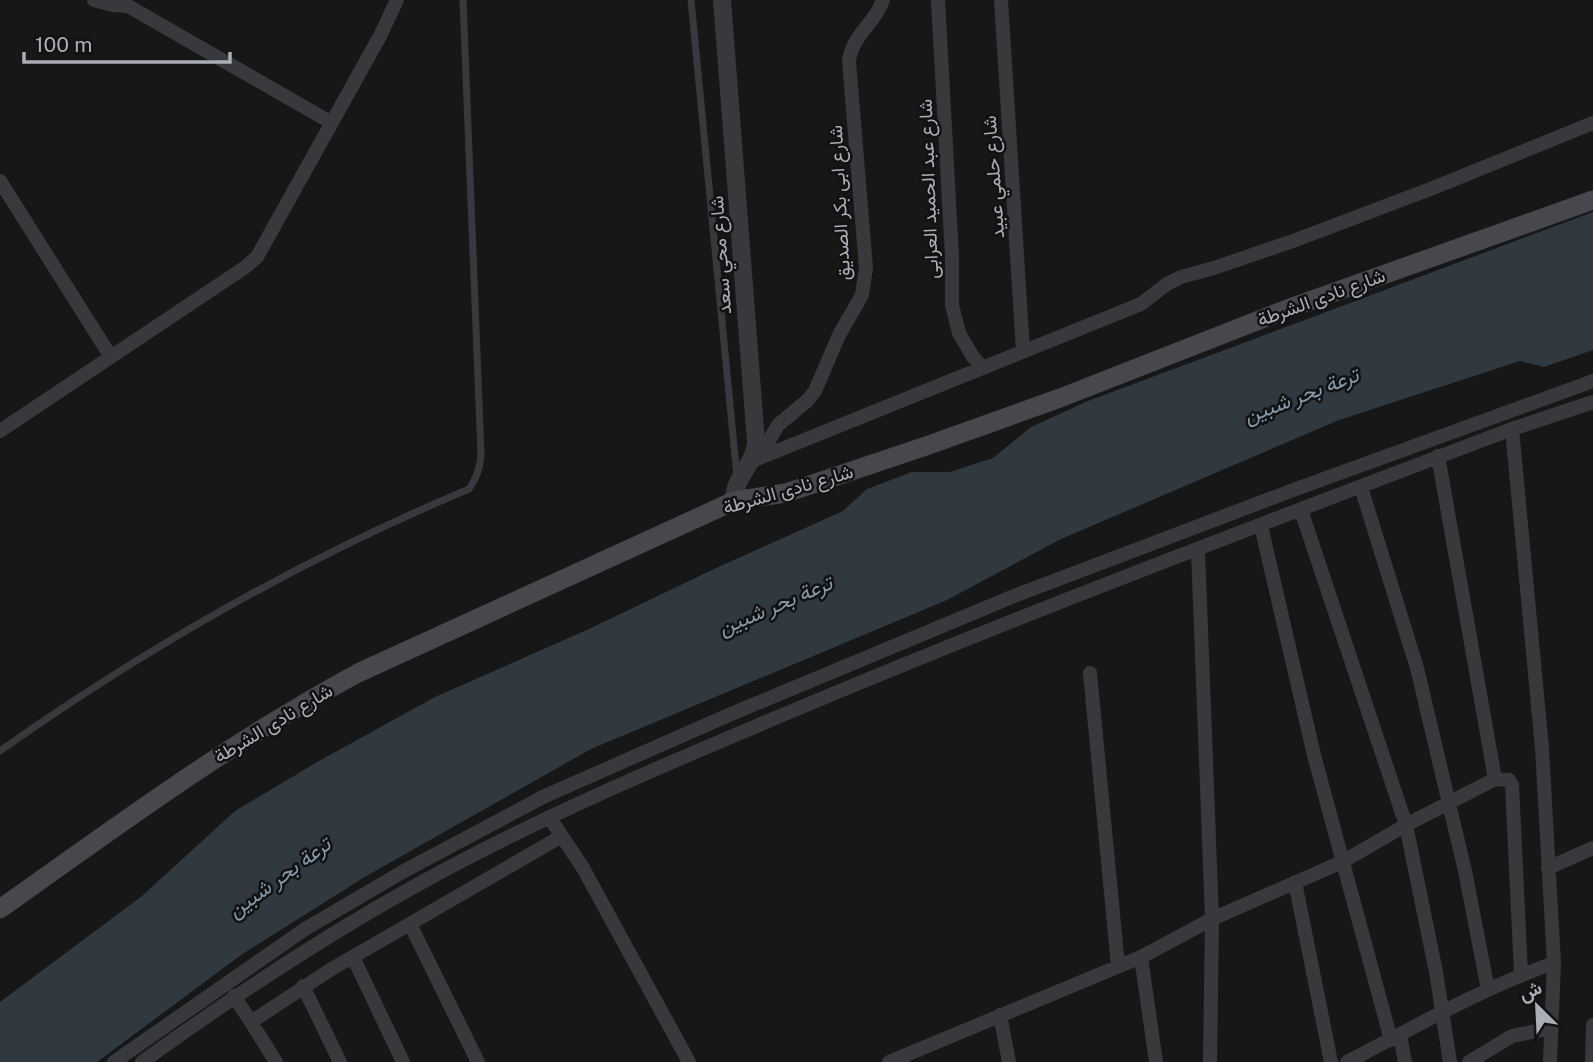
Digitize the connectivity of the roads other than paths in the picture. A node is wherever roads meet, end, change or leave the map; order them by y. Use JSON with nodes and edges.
{"nodes":[{"id":1,"x":94,"y":0,"type":"edge"},
{"id":2,"x":397,"y":0,"type":"edge"},
{"id":3,"x":463,"y":0,"type":"edge"},
{"id":4,"x":691,"y":0,"type":"edge"},
{"id":5,"x":722,"y":0,"type":"edge"},
{"id":6,"x":883,"y":0,"type":"edge"},
{"id":7,"x":938,"y":0,"type":"edge"},
{"id":8,"x":1001,"y":0,"type":"edge"},
{"id":9,"x":127,"y":3,"type":"edge"},
{"id":10,"x":332,"y":123,"type":"junction"},
{"id":11,"x":1593,"y":123,"type":"edge"},
{"id":12,"x":0,"y":181,"type":"edge"},
{"id":13,"x":1593,"y":200,"type":"edge"},
{"id":14,"x":1023,"y":351,"type":"junction"},
{"id":15,"x":111,"y":357,"type":"junction"},
{"id":16,"x":983,"y":368,"type":"junction"},
{"id":17,"x":1593,"y":381,"type":"edge"},
{"id":18,"x":1593,"y":401,"type":"edge"},
{"id":19,"x":1512,"y":429,"type":"junction"},
{"id":20,"x":0,"y":431,"type":"edge"},
{"id":21,"x":1438,"y":456,"type":"junction"},
{"id":22,"x":752,"y":461,"type":"junction"},
{"id":23,"x":738,"y":481,"type":"junction"},
{"id":24,"x":1361,"y":487,"type":"junction"},
{"id":25,"x":734,"y":502,"type":"junction"},
{"id":26,"x":1301,"y":510,"type":"junction"},
{"id":27,"x":1261,"y":526,"type":"junction"},
{"id":28,"x":1198,"y":550,"type":"junction"},
{"id":29,"x":1090,"y":673,"type":"dead end"},
{"id":30,"x":0,"y":751,"type":"edge"},
{"id":31,"x":1495,"y":779,"type":"junction"},
{"id":32,"x":1449,"y":805,"type":"junction"},
{"id":33,"x":549,"y":817,"type":"junction"},
{"id":34,"x":1406,"y":825,"type":"junction"},
{"id":35,"x":562,"y":836,"type":"junction"},
{"id":36,"x":1593,"y":848,"type":"edge"},
{"id":37,"x":1342,"y":862,"type":"junction"},
{"id":38,"x":1548,"y":868,"type":"junction"},
{"id":39,"x":1295,"y":882,"type":"junction"},
{"id":40,"x":0,"y":909,"type":"edge"},
{"id":41,"x":1212,"y":919,"type":"junction"},
{"id":42,"x":410,"y":924,"type":"junction"},
{"id":43,"x":352,"y":957,"type":"junction"},
{"id":44,"x":1141,"y":957,"type":"junction"},
{"id":45,"x":1554,"y":963,"type":"junction"},
{"id":46,"x":1118,"y":966,"type":"junction"},
{"id":47,"x":1521,"y":974,"type":"junction"},
{"id":48,"x":303,"y":986,"type":"junction"},
{"id":49,"x":1488,"y":990,"type":"junction"},
{"id":50,"x":234,"y":996,"type":"junction"},
{"id":51,"x":1442,"y":1013,"type":"junction"},
{"id":52,"x":1000,"y":1015,"type":"junction"},
{"id":53,"x":251,"y":1022,"type":"junction"},
{"id":54,"x":1593,"y":1025,"type":"edge"},
{"id":55,"x":1551,"y":1028,"type":"junction"},
{"id":56,"x":1395,"y":1037,"type":"junction"},
{"id":57,"x":926,"y":1046,"type":"junction"},
{"id":58,"x":114,"y":1062,"type":"edge"},
{"id":59,"x":142,"y":1062,"type":"edge"},
{"id":60,"x":276,"y":1062,"type":"edge"},
{"id":61,"x":340,"y":1062,"type":"edge"},
{"id":62,"x":404,"y":1062,"type":"edge"},
{"id":63,"x":478,"y":1062,"type":"edge"},
{"id":64,"x":689,"y":1062,"type":"edge"},
{"id":65,"x":890,"y":1062,"type":"edge"},
{"id":66,"x":929,"y":1062,"type":"edge"},
{"id":67,"x":1009,"y":1062,"type":"edge"},
{"id":68,"x":1157,"y":1062,"type":"edge"},
{"id":69,"x":1210,"y":1062,"type":"edge"},
{"id":70,"x":1331,"y":1062,"type":"edge"},
{"id":71,"x":1349,"y":1062,"type":"edge"},
{"id":72,"x":1405,"y":1062,"type":"edge"},
{"id":73,"x":1450,"y":1062,"type":"edge"},
{"id":74,"x":1469,"y":1062,"type":"edge"},
{"id":75,"x":1550,"y":1062,"type":"edge"},
{"id":76,"x":1592,"y":1062,"type":"edge"}],
"edges":[{"from":1,"to":9,"type":"street"},
{"from":2,"to":10,"type":"street"},
{"from":3,"to":30,"type":"lane"},
{"from":4,"to":23,"type":"lane"},
{"from":5,"to":22,"type":"street","name":"شارع محي سعد"},
{"from":6,"to":22,"type":"street","name":"شارع ابى بكر الصديق"},
{"from":7,"to":16,"type":"street","name":"شارع عبد الحميد العرابى"},
{"from":8,"to":14,"type":"street","name":"شارع حلمي عبيد"},
{"from":9,"to":10,"type":"street"},
{"from":10,"to":15,"type":"street"},
{"from":11,"to":14,"type":"street"},
{"from":12,"to":15,"type":"street"},
{"from":13,"to":25,"type":"main road","name":"شارع نادى الشرطة"},
{"from":14,"to":16,"type":"street"},
{"from":15,"to":20,"type":"street"},
{"from":16,"to":22,"type":"street"},
{"from":17,"to":58,"type":"street"},
{"from":18,"to":19,"type":"street"},
{"from":19,"to":21,"type":"street"},
{"from":19,"to":38,"type":"street"},
{"from":21,"to":24,"type":"street"},
{"from":21,"to":31,"type":"street"},
{"from":22,"to":23,"type":"street"},
{"from":23,"to":25,"type":"street"},
{"from":24,"to":26,"type":"street"},
{"from":24,"to":32,"type":"street"},
{"from":25,"to":40,"type":"main road","name":"شارع نادى الشرطة"},
{"from":26,"to":27,"type":"street"},
{"from":26,"to":34,"type":"street"},
{"from":27,"to":28,"type":"street"},
{"from":27,"to":37,"type":"street"},
{"from":28,"to":33,"type":"street"},
{"from":28,"to":41,"type":"street"},
{"from":29,"to":46,"type":"street"},
{"from":31,"to":32,"type":"street"},
{"from":31,"to":47,"type":"street"},
{"from":32,"to":34,"type":"street"},
{"from":32,"to":49,"type":"street"},
{"from":33,"to":35,"type":"street"},
{"from":33,"to":50,"type":"street"},
{"from":34,"to":37,"type":"street"},
{"from":34,"to":51,"type":"street"},
{"from":35,"to":42,"type":"street"},
{"from":35,"to":64,"type":"street"},
{"from":36,"to":38,"type":"street"},
{"from":37,"to":39,"type":"street"},
{"from":37,"to":56,"type":"street"},
{"from":38,"to":45,"type":"street"},
{"from":39,"to":41,"type":"street"},
{"from":39,"to":70,"type":"street"},
{"from":41,"to":44,"type":"street"},
{"from":41,"to":69,"type":"street"},
{"from":42,"to":43,"type":"street"},
{"from":42,"to":63,"type":"street"},
{"from":43,"to":48,"type":"street"},
{"from":43,"to":62,"type":"street"},
{"from":44,"to":46,"type":"street"},
{"from":44,"to":68,"type":"street"},
{"from":45,"to":47,"type":"street"},
{"from":45,"to":55,"type":"street"},
{"from":46,"to":52,"type":"street"},
{"from":47,"to":49,"type":"street"},
{"from":48,"to":53,"type":"street"},
{"from":48,"to":61,"type":"street"},
{"from":49,"to":51,"type":"street"},
{"from":50,"to":53,"type":"street"},
{"from":50,"to":59,"type":"street"},
{"from":51,"to":56,"type":"street"},
{"from":51,"to":73,"type":"street"},
{"from":52,"to":57,"type":"street"},
{"from":52,"to":67,"type":"street"},
{"from":53,"to":60,"type":"street"},
{"from":54,"to":76,"type":"street"},
{"from":55,"to":74,"type":"street"},
{"from":55,"to":75,"type":"street"},
{"from":56,"to":71,"type":"street"},
{"from":56,"to":72,"type":"street"},
{"from":57,"to":65,"type":"street"},
{"from":57,"to":66,"type":"street"}]}
